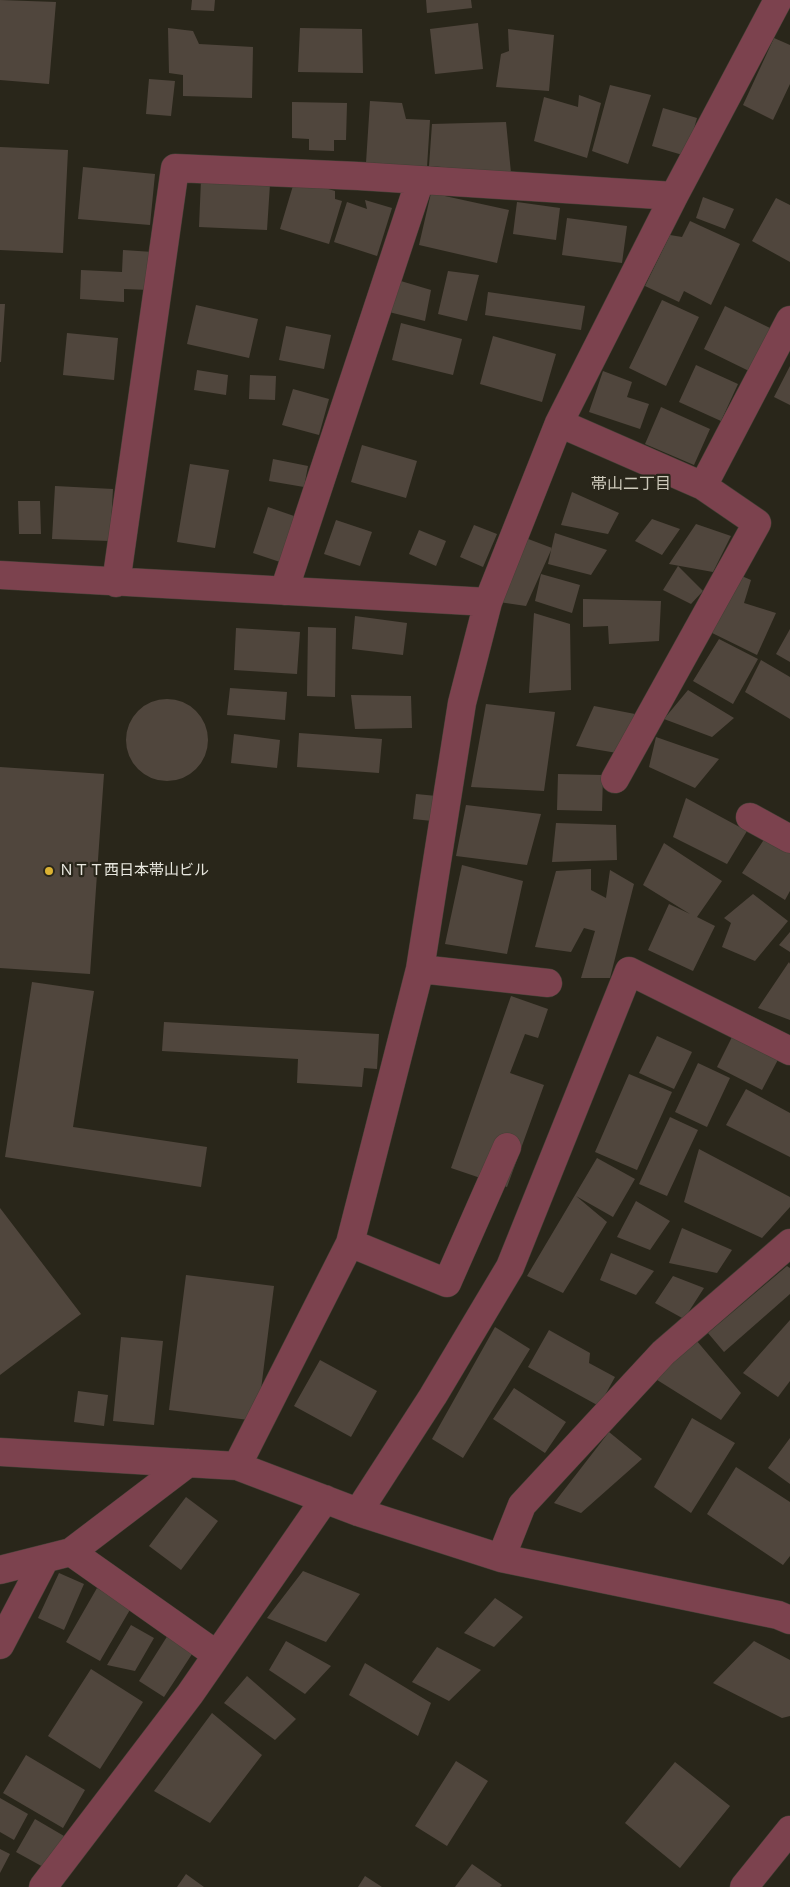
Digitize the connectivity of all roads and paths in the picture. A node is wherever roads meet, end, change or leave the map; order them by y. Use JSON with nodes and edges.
{"nodes":[{"id":1,"x":778,"y":0,"type":"edge"},
{"id":2,"x":420,"y":180,"type":"junction"},
{"id":3,"x":674,"y":196,"type":"junction"},
{"id":4,"x":790,"y":320,"type":"edge"},
{"id":5,"x":559,"y":423,"type":"junction"},
{"id":6,"x":703,"y":486,"type":"junction"},
{"id":7,"x":0,"y":575,"type":"edge"},
{"id":8,"x":116,"y":583,"type":"junction"},
{"id":9,"x":284,"y":591,"type":"junction"},
{"id":10,"x":488,"y":602,"type":"junction"},
{"id":11,"x":614,"y":779,"type":"dead end"},
{"id":12,"x":750,"y":818,"type":"dead end"},
{"id":13,"x":790,"y":839,"type":"edge"},
{"id":14,"x":420,"y":969,"type":"junction"},
{"id":15,"x":548,"y":983,"type":"dead end"},
{"id":16,"x":790,"y":1051,"type":"edge"},
{"id":17,"x":507,"y":1147,"type":"dead end"},
{"id":18,"x":350,"y":1243,"type":"junction"},
{"id":19,"x":790,"y":1243,"type":"edge"},
{"id":20,"x":0,"y":1452,"type":"edge"},
{"id":21,"x":188,"y":1463,"type":"junction"},
{"id":22,"x":237,"y":1466,"type":"junction"},
{"id":23,"x":325,"y":1499,"type":"junction"},
{"id":24,"x":358,"y":1512,"type":"junction"},
{"id":25,"x":71,"y":1552,"type":"junction"},
{"id":26,"x":500,"y":1558,"type":"junction"},
{"id":27,"x":44,"y":1559,"type":"junction"},
{"id":28,"x":0,"y":1570,"type":"edge"},
{"id":29,"x":790,"y":1620,"type":"edge"},
{"id":30,"x":0,"y":1645,"type":"edge"},
{"id":31,"x":217,"y":1655,"type":"junction"},
{"id":32,"x":790,"y":1830,"type":"edge"},
{"id":33,"x":43,"y":1887,"type":"edge"},
{"id":34,"x":744,"y":1887,"type":"edge"}],
"edges":[{"from":1,"to":3,"type":"street"},
{"from":2,"to":3,"type":"street"},
{"from":2,"to":8,"type":"street"},
{"from":2,"to":9,"type":"street"},
{"from":3,"to":5,"type":"street"},
{"from":4,"to":6,"type":"street"},
{"from":5,"to":6,"type":"street"},
{"from":5,"to":10,"type":"street"},
{"from":6,"to":11,"type":"street"},
{"from":7,"to":8,"type":"street"},
{"from":8,"to":9,"type":"street"},
{"from":9,"to":10,"type":"street"},
{"from":10,"to":14,"type":"street"},
{"from":12,"to":13,"type":"street"},
{"from":14,"to":15,"type":"street"},
{"from":14,"to":18,"type":"street"},
{"from":16,"to":24,"type":"street"},
{"from":17,"to":18,"type":"street"},
{"from":18,"to":22,"type":"street"},
{"from":19,"to":26,"type":"street"},
{"from":20,"to":21,"type":"street"},
{"from":21,"to":22,"type":"street"},
{"from":21,"to":25,"type":"street"},
{"from":22,"to":23,"type":"street"},
{"from":23,"to":24,"type":"street"},
{"from":23,"to":31,"type":"street"},
{"from":24,"to":26,"type":"street"},
{"from":25,"to":27,"type":"street"},
{"from":25,"to":31,"type":"street"},
{"from":26,"to":29,"type":"street"},
{"from":27,"to":28,"type":"street"},
{"from":27,"to":30,"type":"street"},
{"from":31,"to":33,"type":"street"},
{"from":32,"to":34,"type":"street"}]}
